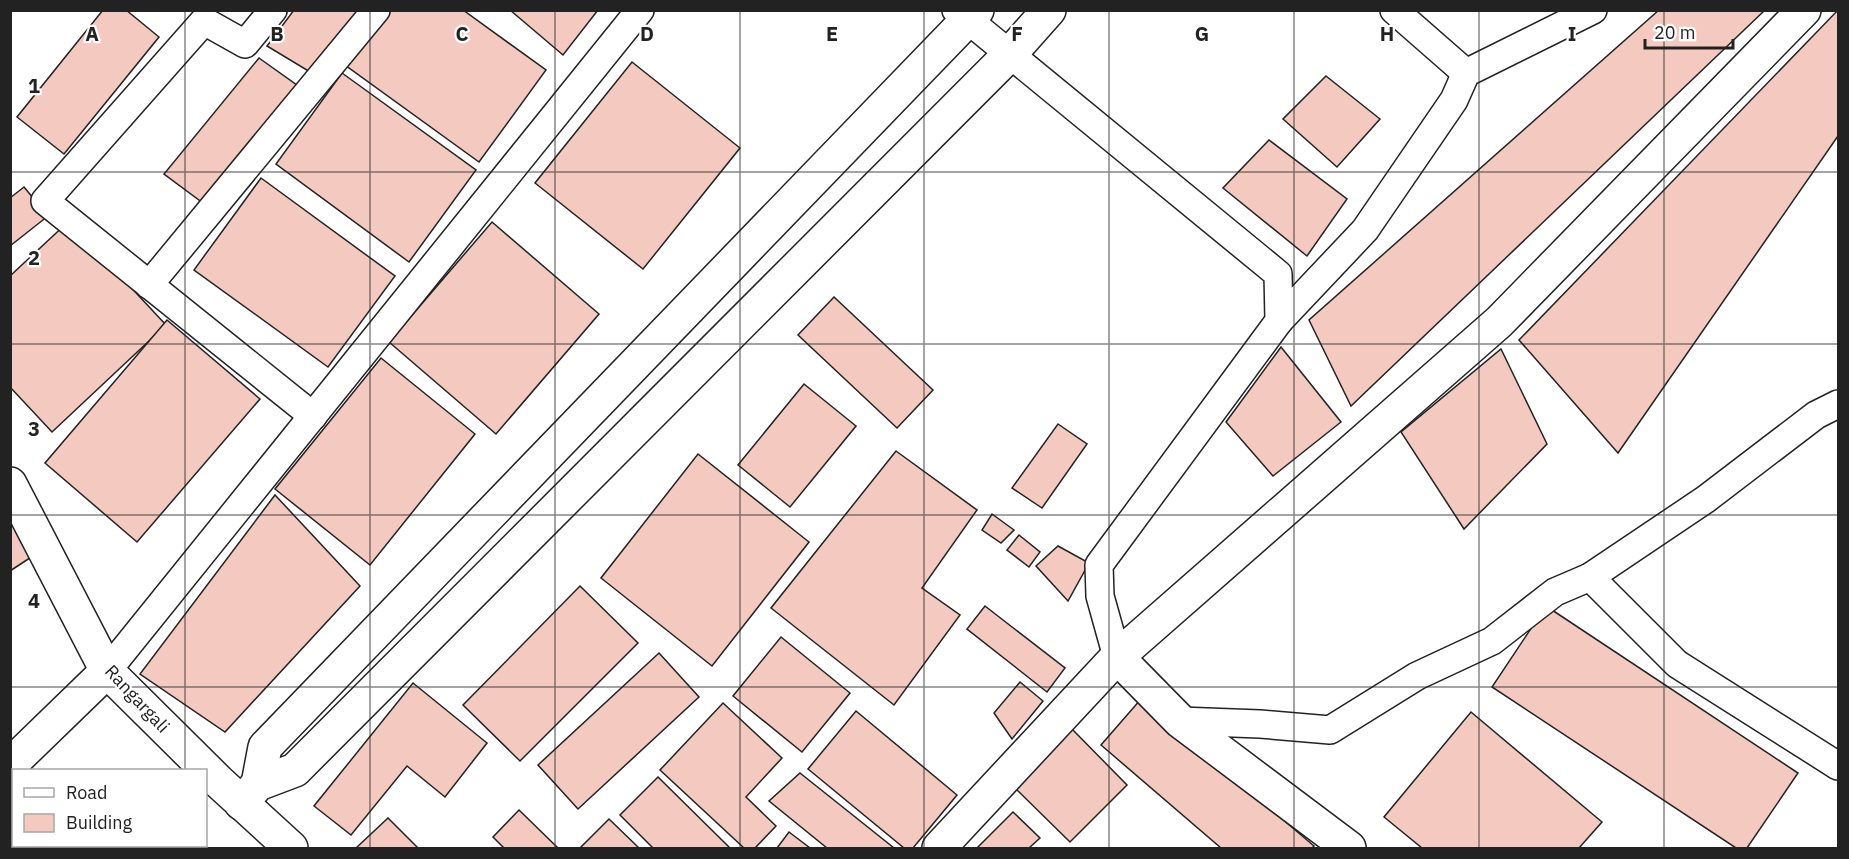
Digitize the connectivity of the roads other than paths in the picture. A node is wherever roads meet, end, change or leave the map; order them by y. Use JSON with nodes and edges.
{"nodes":[{"id":1,"x":273,"y":10,"type":"edge"},
{"id":2,"x":376,"y":10,"type":"edge"},
{"id":3,"x":640,"y":10,"type":"edge"},
{"id":4,"x":1049,"y":10,"type":"edge"},
{"id":5,"x":1394,"y":10,"type":"edge"},
{"id":6,"x":1593,"y":10,"type":"edge"},
{"id":7,"x":1804,"y":10,"type":"edge"},
{"id":8,"x":967,"y":14,"type":"edge"},
{"id":9,"x":1010,"y":54,"type":"junction"},
{"id":10,"x":1466,"y":73,"type":"junction"},
{"id":11,"x":149,"y":285,"type":"junction"},
{"id":12,"x":1279,"y":321,"type":"junction"},
{"id":13,"x":1839,"y":404,"type":"edge"},
{"id":14,"x":312,"y":416,"type":"junction"},
{"id":15,"x":10,"y":484,"type":"edge"},
{"id":16,"x":1590,"y":577,"type":"junction"},
{"id":17,"x":1116,"y":657,"type":"junction"},
{"id":18,"x":106,"y":671,"type":"junction"},
{"id":19,"x":1180,"y":721,"type":"junction"},
{"id":20,"x":10,"y":765,"type":"edge"},
{"id":21,"x":1839,"y":766,"type":"edge"},
{"id":22,"x":249,"y":793,"type":"junction"},
{"id":23,"x":291,"y":849,"type":"edge"},
{"id":24,"x":939,"y":849,"type":"edge"},
{"id":25,"x":1349,"y":849,"type":"edge"}],
"edges":[{"from":1,"to":11,"type":"street"},
{"from":2,"to":11,"type":"street"},
{"from":3,"to":14,"type":"street"},
{"from":4,"to":9,"type":"street"},
{"from":5,"to":10,"type":"street"},
{"from":6,"to":10,"type":"street"},
{"from":7,"to":17,"type":"street"},
{"from":8,"to":9,"type":"street"},
{"from":8,"to":22,"type":"street"},
{"from":9,"to":12,"type":"street"},
{"from":9,"to":22,"type":"street"},
{"from":10,"to":12,"type":"street"},
{"from":11,"to":14,"type":"street"},
{"from":12,"to":17,"type":"street"},
{"from":13,"to":16,"type":"street"},
{"from":14,"to":18,"type":"street"},
{"from":15,"to":18,"type":"street","name":"Rangargali"},
{"from":16,"to":19,"type":"street"},
{"from":16,"to":21,"type":"street"},
{"from":17,"to":19,"type":"street"},
{"from":17,"to":24,"type":"street"},
{"from":18,"to":20,"type":"street"},
{"from":18,"to":22,"type":"street","name":"Rangargali"},
{"from":19,"to":25,"type":"street"},
{"from":22,"to":23,"type":"street","name":"Rangargali"}]}
